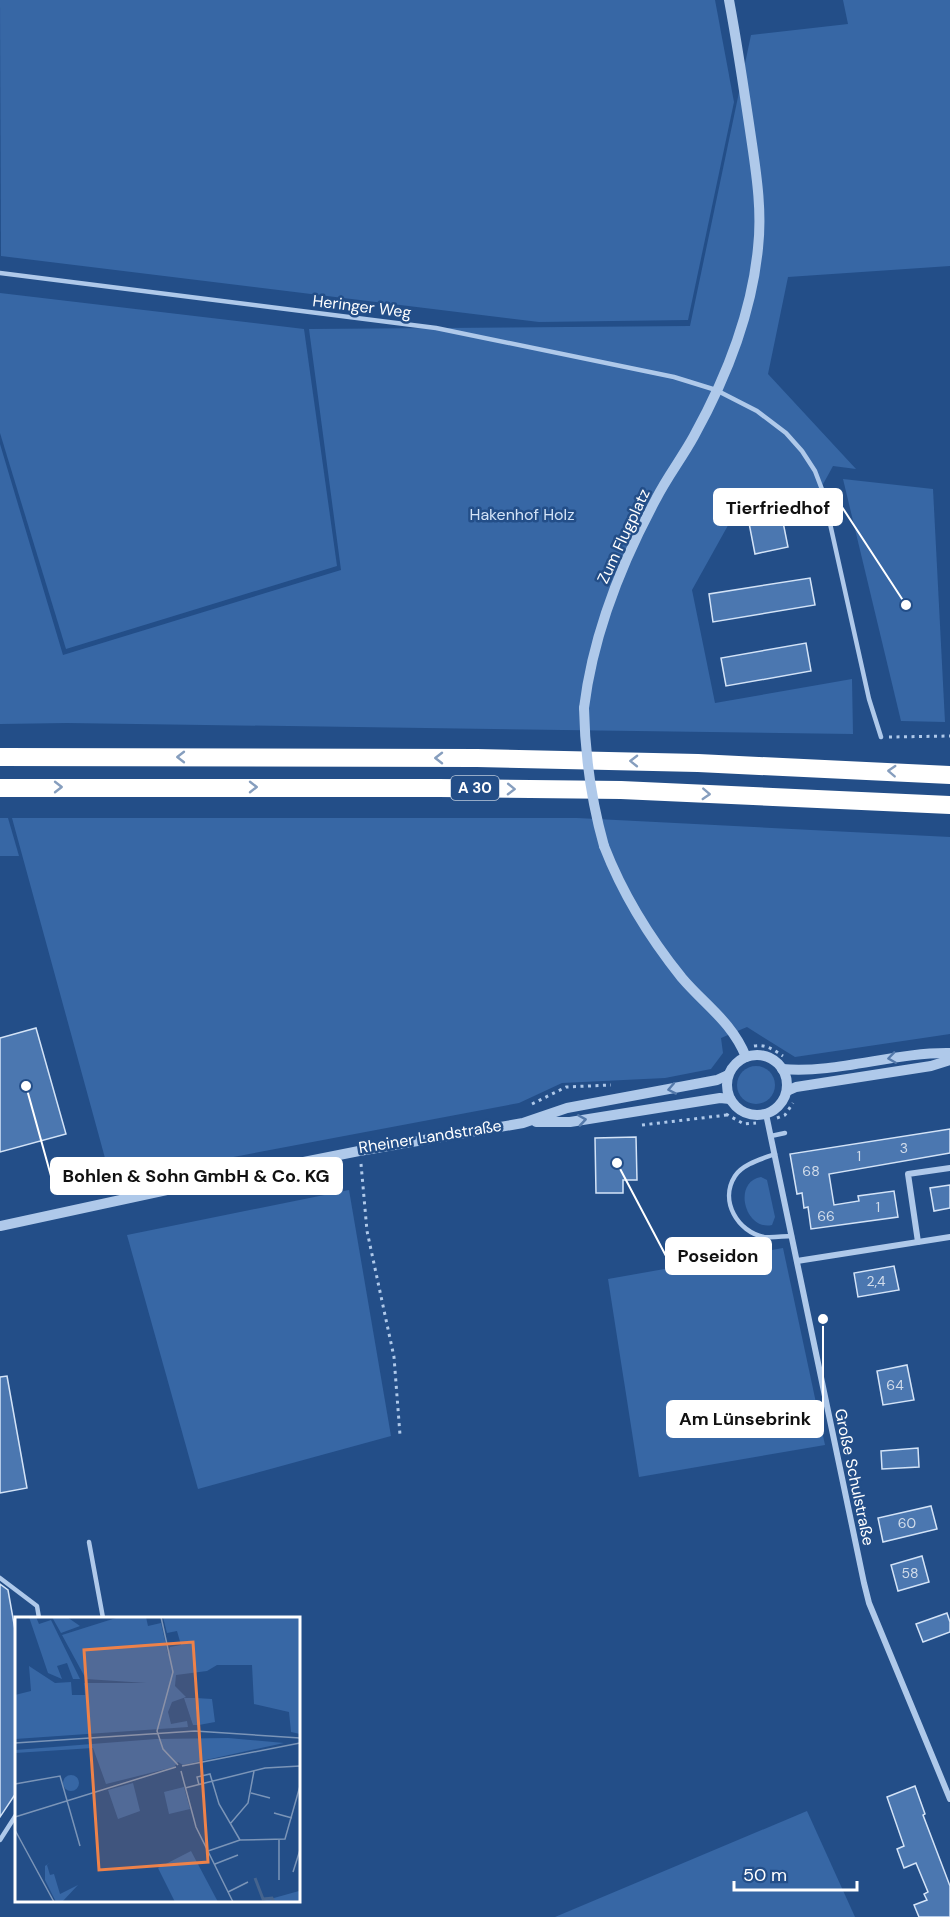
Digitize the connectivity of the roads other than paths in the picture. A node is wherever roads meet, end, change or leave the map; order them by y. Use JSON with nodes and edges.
{"nodes":[{"id":1,"x":729,"y":0,"type":"edge"},
{"id":2,"x":0,"y":273,"type":"edge"},
{"id":3,"x":716,"y":390,"type":"junction"},
{"id":4,"x":881,"y":737,"type":"road end"},
{"id":5,"x":0,"y":757,"type":"edge"},
{"id":6,"x":950,"y":774,"type":"edge"},
{"id":7,"x":0,"y":788,"type":"edge"},
{"id":8,"x":950,"y":805,"type":"edge"},
{"id":9,"x":950,"y":1053,"type":"edge"},
{"id":10,"x":746,"y":1057,"type":"junction"},
{"id":11,"x":950,"y":1060,"type":"edge"},
{"id":12,"x":786,"y":1065,"type":"junction"},
{"id":13,"x":728,"y":1075,"type":"junction"},
{"id":14,"x":787,"y":1091,"type":"junction"},
{"id":15,"x":730,"y":1099,"type":"junction"},
{"id":16,"x":766,"y":1114,"type":"junction"},
{"id":17,"x":523,"y":1123,"type":"junction"},
{"id":18,"x":785,"y":1133,"type":"dead end"},
{"id":19,"x":771,"y":1136,"type":"junction"},
{"id":20,"x":775,"y":1154,"type":"junction"},
{"id":21,"x":950,"y":1168,"type":"edge"},
{"id":22,"x":0,"y":1226,"type":"edge"},
{"id":23,"x":792,"y":1236,"type":"junction"},
{"id":24,"x":950,"y":1238,"type":"edge"},
{"id":25,"x":918,"y":1242,"type":"junction"},
{"id":26,"x":797,"y":1261,"type":"junction"},
{"id":27,"x":89,"y":1542,"type":"dead end"},
{"id":28,"x":0,"y":1578,"type":"edge"},
{"id":29,"x":39,"y":1617,"type":"edge"},
{"id":30,"x":103,"y":1617,"type":"edge"},
{"id":31,"x":950,"y":1799,"type":"edge"},
{"id":32,"x":15,"y":1817,"type":"edge"},
{"id":33,"x":0,"y":1840,"type":"edge"}],
"edges":[{"from":1,"to":3,"type":"street","name":"Zum Flugplatz"},
{"from":2,"to":3,"type":"lane","name":"Heringer Weg"},
{"from":3,"to":4,"type":"lane","name":"Heringer Weg"},
{"from":3,"to":10,"type":"street","name":"Zum Flugplatz","bridge":true},
{"from":6,"to":5,"type":"highway","number":"A 30","one_way":true},
{"from":7,"to":8,"type":"highway","number":"A 30","one_way":true},
{"from":9,"to":12,"type":"street","one_way":true},
{"from":10,"to":12,"type":"street"},
{"from":10,"to":13,"type":"street"},
{"from":11,"to":14,"type":"street"},
{"from":12,"to":14,"type":"street"},
{"from":13,"to":15,"type":"street"},
{"from":13,"to":17,"type":"street","name":"Rheiner Landstraße","one_way":true},
{"from":14,"to":16,"type":"street"},
{"from":15,"to":16,"type":"street"},
{"from":17,"to":15,"type":"street","name":"Rheiner Landstraße","one_way":true},
{"from":16,"to":19,"type":"street","name":"Große Schulstraße"},
{"from":17,"to":22,"type":"street","name":"Rheiner Landstraße"},
{"from":18,"to":19,"type":"lane"},
{"from":19,"to":20,"type":"street","name":"Große Schulstraße"},
{"from":20,"to":23,"type":"street","name":"Große Schulstraße"},
{"from":20,"to":23,"type":"lane"},
{"from":21,"to":25,"type":"street"},
{"from":23,"to":26,"type":"street","name":"Große Schulstraße"},
{"from":24,"to":25,"type":"street"},
{"from":25,"to":26,"type":"street"},
{"from":26,"to":31,"type":"street","name":"Große Schulstraße"},
{"from":27,"to":30,"type":"lane"},
{"from":28,"to":29,"type":"lane"},
{"from":32,"to":33,"type":"lane"}]}
